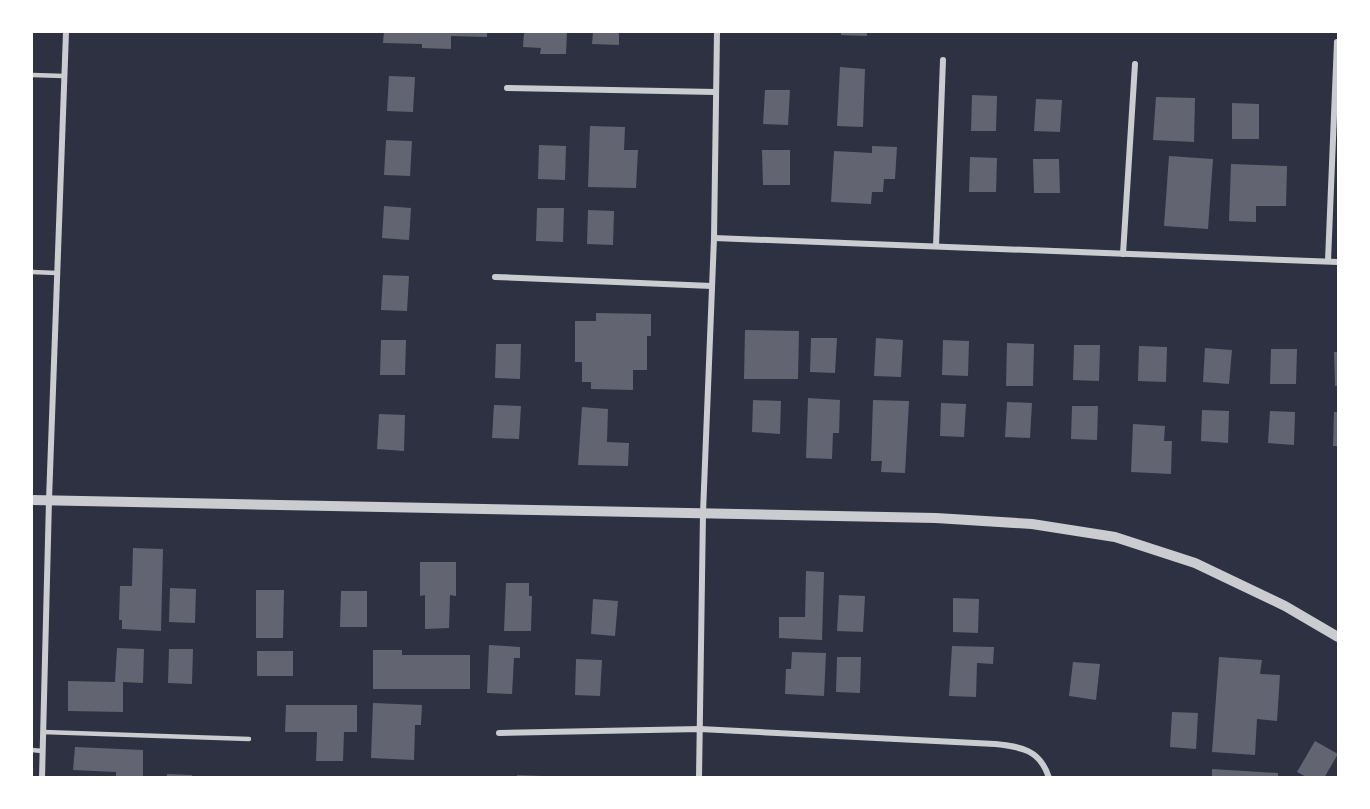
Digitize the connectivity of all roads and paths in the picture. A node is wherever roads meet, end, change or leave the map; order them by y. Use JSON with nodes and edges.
{"nodes":[{"id":1,"x":66,"y":32,"type":"edge"},
{"id":2,"x":717,"y":32,"type":"edge"},
{"id":3,"x":1337,"y":42,"type":"dead end"},
{"id":4,"x":943,"y":60,"type":"dead end"},
{"id":5,"x":1135,"y":64,"type":"dead end"},
{"id":6,"x":32,"y":75,"type":"edge"},
{"id":7,"x":64,"y":76,"type":"junction"},
{"id":8,"x":507,"y":88,"type":"dead end"},
{"id":9,"x":716,"y":92,"type":"junction"},
{"id":10,"x":714,"y":238,"type":"junction"},
{"id":11,"x":936,"y":246,"type":"junction"},
{"id":12,"x":1123,"y":254,"type":"junction"},
{"id":13,"x":1328,"y":261,"type":"junction"},
{"id":14,"x":1338,"y":262,"type":"edge"},
{"id":15,"x":32,"y":272,"type":"edge"},
{"id":16,"x":57,"y":273,"type":"junction"},
{"id":17,"x":495,"y":277,"type":"dead end"},
{"id":18,"x":712,"y":285,"type":"junction"},
{"id":19,"x":32,"y":500,"type":"edge"},
{"id":20,"x":49,"y":500,"type":"junction"},
{"id":21,"x":704,"y":513,"type":"junction"},
{"id":22,"x":1338,"y":637,"type":"edge"},
{"id":23,"x":700,"y":729,"type":"junction"},
{"id":24,"x":43,"y":732,"type":"junction"},
{"id":25,"x":499,"y":733,"type":"dead end"},
{"id":26,"x":249,"y":739,"type":"dead end"},
{"id":27,"x":32,"y":750,"type":"edge"},
{"id":28,"x":42,"y":751,"type":"junction"},
{"id":29,"x":42,"y":777,"type":"edge"},
{"id":30,"x":699,"y":777,"type":"edge"},
{"id":31,"x":1049,"y":777,"type":"edge"}],
"edges":[{"from":1,"to":7,"type":"street"},
{"from":2,"to":9,"type":"street"},
{"from":3,"to":13,"type":"street"},
{"from":4,"to":11,"type":"street"},
{"from":5,"to":12,"type":"street"},
{"from":6,"to":7,"type":"lane"},
{"from":7,"to":16,"type":"street"},
{"from":8,"to":9,"type":"street"},
{"from":9,"to":10,"type":"street"},
{"from":10,"to":11,"type":"street"},
{"from":10,"to":18,"type":"street"},
{"from":11,"to":12,"type":"street"},
{"from":12,"to":13,"type":"street"},
{"from":13,"to":14,"type":"street"},
{"from":15,"to":16,"type":"lane"},
{"from":16,"to":20,"type":"street"},
{"from":17,"to":18,"type":"street"},
{"from":18,"to":21,"type":"street"},
{"from":19,"to":20,"type":"street"},
{"from":20,"to":21,"type":"street"},
{"from":20,"to":24,"type":"street"},
{"from":21,"to":22,"type":"street"},
{"from":21,"to":23,"type":"street"},
{"from":23,"to":25,"type":"street"},
{"from":23,"to":30,"type":"street"},
{"from":23,"to":31,"type":"street"},
{"from":24,"to":26,"type":"lane"},
{"from":24,"to":28,"type":"street"},
{"from":27,"to":28,"type":"lane"},
{"from":28,"to":29,"type":"street"}]}
